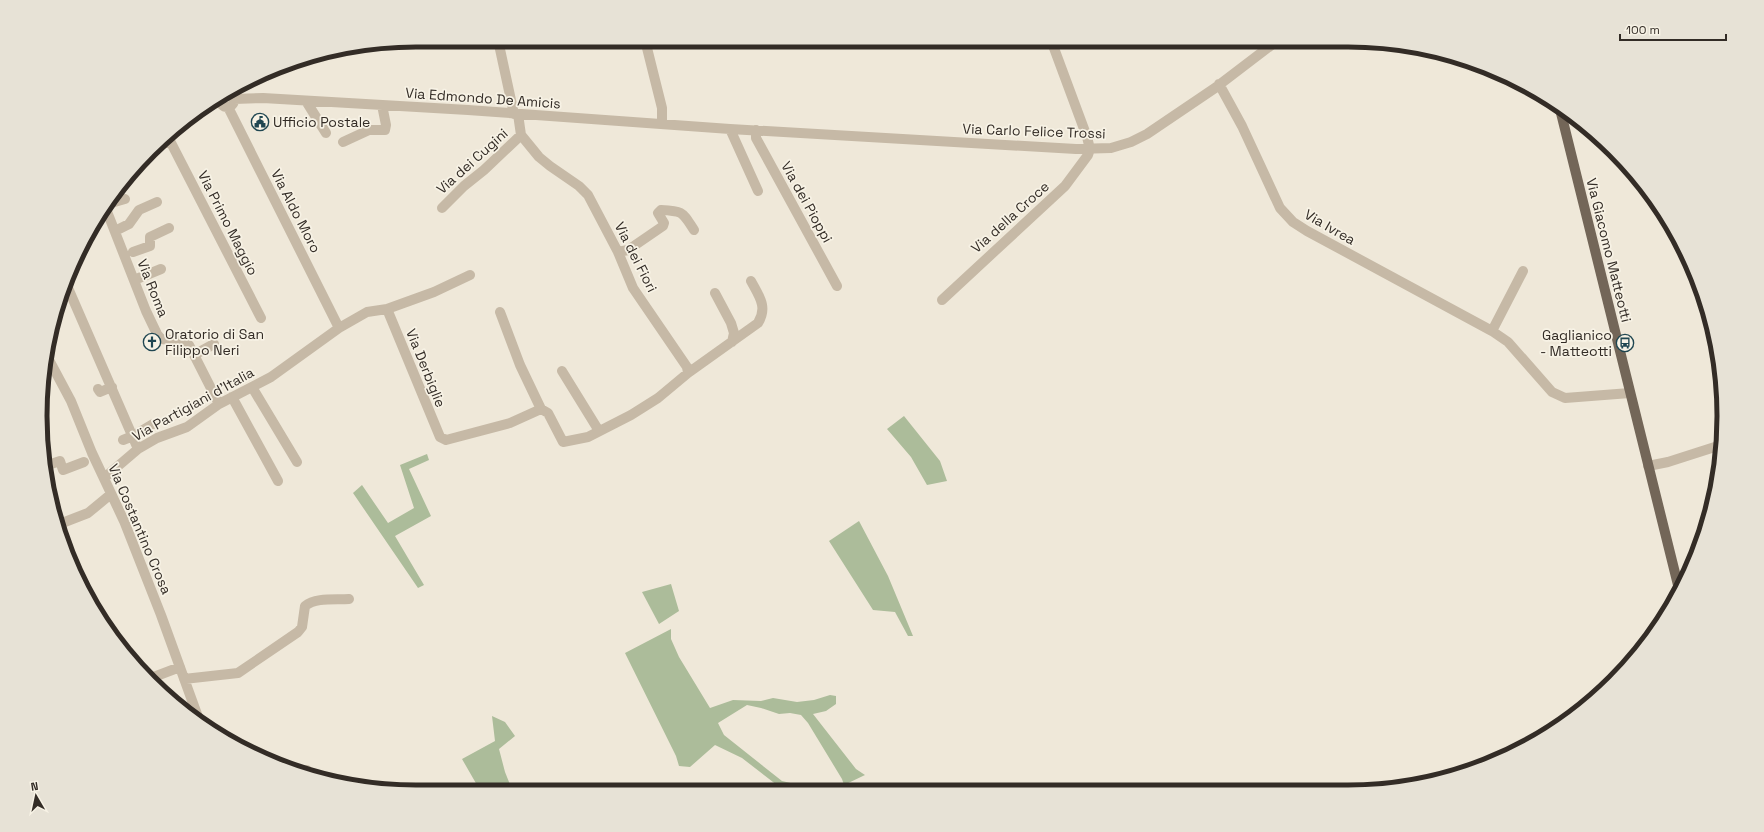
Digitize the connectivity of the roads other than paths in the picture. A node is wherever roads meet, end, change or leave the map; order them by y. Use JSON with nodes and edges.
{"nodes":[{"id":1,"x":500,"y":47,"type":"edge"},
{"id":2,"x":647,"y":47,"type":"edge"},
{"id":3,"x":1054,"y":47,"type":"edge"},
{"id":4,"x":1269,"y":47,"type":"edge"},
{"id":5,"x":1219,"y":84,"type":"junction"},
{"id":6,"x":225,"y":100,"type":"edge"},
{"id":7,"x":306,"y":101,"type":"junction"},
{"id":8,"x":382,"y":105,"type":"junction"},
{"id":9,"x":516,"y":114,"type":"junction"},
{"id":10,"x":1561,"y":115,"type":"edge"},
{"id":11,"x":662,"y":124,"type":"junction"},
{"id":12,"x":730,"y":129,"type":"junction"},
{"id":13,"x":756,"y":130,"type":"junction"},
{"id":14,"x":326,"y":133,"type":"dead end"},
{"id":15,"x":828,"y":134,"type":"joint"},
{"id":16,"x":522,"y":135,"type":"junction"},
{"id":17,"x":171,"y":141,"type":"edge"},
{"id":18,"x":343,"y":142,"type":"dead end"},
{"id":19,"x":1090,"y":149,"type":"junction"},
{"id":20,"x":758,"y":191,"type":"dead end"},
{"id":21,"x":125,"y":199,"type":"dead end"},
{"id":22,"x":116,"y":202,"type":"edge"},
{"id":23,"x":157,"y":202,"type":"dead end"},
{"id":24,"x":442,"y":208,"type":"dead end"},
{"id":25,"x":108,"y":213,"type":"edge"},
{"id":26,"x":169,"y":228,"type":"dead end"},
{"id":27,"x":694,"y":230,"type":"dead end"},
{"id":28,"x":115,"y":231,"type":"junction"},
{"id":29,"x":618,"y":252,"type":"junction"},
{"id":30,"x":127,"y":254,"type":"junction"},
{"id":31,"x":161,"y":269,"type":"dead end"},
{"id":32,"x":1523,"y":271,"type":"dead end"},
{"id":33,"x":470,"y":275,"type":"dead end"},
{"id":34,"x":136,"y":279,"type":"junction"},
{"id":35,"x":751,"y":281,"type":"dead end"},
{"id":36,"x":837,"y":286,"type":"dead end"},
{"id":37,"x":69,"y":291,"type":"edge"},
{"id":38,"x":715,"y":293,"type":"dead end"},
{"id":39,"x":942,"y":300,"type":"dead end"},
{"id":40,"x":387,"y":309,"type":"junction"},
{"id":41,"x":500,"y":312,"type":"dead end"},
{"id":42,"x":261,"y":318,"type":"dead end"},
{"id":43,"x":339,"y":328,"type":"junction"},
{"id":44,"x":1492,"y":331,"type":"junction"},
{"id":45,"x":732,"y":342,"type":"junction"},
{"id":46,"x":214,"y":344,"type":"dead end"},
{"id":47,"x":194,"y":354,"type":"junction"},
{"id":48,"x":51,"y":363,"type":"edge"},
{"id":49,"x":562,"y":371,"type":"dead end"},
{"id":50,"x":688,"y":373,"type":"junction"},
{"id":51,"x":112,"y":387,"type":"junction"},
{"id":52,"x":252,"y":387,"type":"junction"},
{"id":53,"x":98,"y":389,"type":"dead end"},
{"id":54,"x":1630,"y":393,"type":"junction"},
{"id":55,"x":232,"y":397,"type":"junction"},
{"id":56,"x":219,"y":404,"type":"junction"},
{"id":57,"x":541,"y":409,"type":"junction"},
{"id":58,"x":153,"y":424,"type":"dead end"},
{"id":59,"x":599,"y":431,"type":"junction"},
{"id":60,"x":133,"y":436,"type":"junction"},
{"id":61,"x":123,"y":440,"type":"dead end"},
{"id":62,"x":1715,"y":447,"type":"edge"},
{"id":63,"x":138,"y":449,"type":"junction"},
{"id":64,"x":89,"y":460,"type":"junction"},
{"id":65,"x":297,"y":462,"type":"dead end"},
{"id":66,"x":50,"y":464,"type":"edge"},
{"id":67,"x":1648,"y":466,"type":"junction"},
{"id":68,"x":104,"y":478,"type":"junction"},
{"id":69,"x":278,"y":481,"type":"dead end"},
{"id":70,"x":111,"y":494,"type":"junction"},
{"id":71,"x":63,"y":523,"type":"edge"},
{"id":72,"x":1677,"y":582,"type":"edge"},
{"id":73,"x":349,"y":599,"type":"dead end"},
{"id":74,"x":180,"y":667,"type":"junction"},
{"id":75,"x":155,"y":677,"type":"edge"},
{"id":76,"x":184,"y":679,"type":"junction"},
{"id":77,"x":196,"y":713,"type":"edge"}],
"edges":[{"from":1,"to":9,"type":"street"},
{"from":2,"to":11,"type":"street"},
{"from":3,"to":19,"type":"street"},
{"from":4,"to":5,"type":"street","name":"Via Carlo Felice Trossi"},
{"from":5,"to":19,"type":"street","name":"Via Carlo Felice Trossi"},
{"from":5,"to":44,"type":"street","name":"Via Ivrea"},
{"from":6,"to":7,"type":"street","name":"Via Edmondo De Amicis"},
{"from":6,"to":43,"type":"street","name":"Via Aldo Moro"},
{"from":7,"to":8,"type":"street","name":"Via Edmondo De Amicis"},
{"from":7,"to":14,"type":"street"},
{"from":8,"to":9,"type":"street","name":"Via Edmondo De Amicis"},
{"from":8,"to":18,"type":"street"},
{"from":9,"to":11,"type":"street","name":"Via Edmondo De Amicis"},
{"from":9,"to":16,"type":"street"},
{"from":10,"to":54,"type":"main road","name":"Via Giacomo Matteotti"},
{"from":11,"to":12,"type":"street","name":"Via Edmondo De Amicis"},
{"from":12,"to":13,"type":"street","name":"Via Edmondo De Amicis"},
{"from":12,"to":20,"type":"street"},
{"from":13,"to":15,"type":"street","name":"Via Edmondo De Amicis"},
{"from":13,"to":36,"type":"street","name":"Via dei Pioppi"},
{"from":15,"to":19,"type":"street","name":"Via Carlo Felice Trossi"},
{"from":16,"to":24,"type":"street","name":"Via dei Cugini"},
{"from":16,"to":29,"type":"street","name":"Via dei Fiori"},
{"from":17,"to":42,"type":"street","name":"Via Primo Maggio"},
{"from":19,"to":39,"type":"street","name":"Via della Croce"},
{"from":21,"to":22,"type":"street"},
{"from":23,"to":28,"type":"street"},
{"from":25,"to":28,"type":"street","name":"Via Roma"},
{"from":26,"to":30,"type":"street"},
{"from":27,"to":29,"type":"street"},
{"from":28,"to":30,"type":"street","name":"Via Roma"},
{"from":29,"to":50,"type":"street","name":"Via dei Fiori"},
{"from":30,"to":34,"type":"street","name":"Via Roma"},
{"from":31,"to":34,"type":"street"},
{"from":32,"to":44,"type":"street"},
{"from":33,"to":40,"type":"street","name":"Via Partigiani d'Italia"},
{"from":34,"to":47,"type":"street","name":"Via Roma"},
{"from":35,"to":45,"type":"street"},
{"from":37,"to":51,"type":"street"},
{"from":38,"to":45,"type":"street"},
{"from":40,"to":43,"type":"street","name":"Via Partigiani d'Italia"},
{"from":40,"to":57,"type":"street","name":"Via Derbiglie"},
{"from":41,"to":57,"type":"street"},
{"from":43,"to":52,"type":"street","name":"Via Partigiani d'Italia"},
{"from":44,"to":54,"type":"street","name":"Via Ivrea"},
{"from":45,"to":50,"type":"street"},
{"from":46,"to":47,"type":"street"},
{"from":47,"to":56,"type":"street","name":"Via Roma"},
{"from":48,"to":64,"type":"street","name":"Via Costantino Crosa"},
{"from":49,"to":59,"type":"street"},
{"from":50,"to":59,"type":"street"},
{"from":51,"to":53,"type":"street"},
{"from":51,"to":60,"type":"street"},
{"from":52,"to":55,"type":"street","name":"Via Partigiani d'Italia"},
{"from":52,"to":65,"type":"street"},
{"from":54,"to":67,"type":"main road","name":"Via Giacomo Matteotti"},
{"from":55,"to":56,"type":"street","name":"Via Partigiani d'Italia"},
{"from":55,"to":69,"type":"street"},
{"from":56,"to":63,"type":"street","name":"Via Partigiani d'Italia"},
{"from":57,"to":59,"type":"street"},
{"from":58,"to":60,"type":"street"},
{"from":60,"to":61,"type":"street"},
{"from":60,"to":63,"type":"street"},
{"from":62,"to":67,"type":"street"},
{"from":63,"to":68,"type":"street","name":"Via Partigiani d'Italia"},
{"from":64,"to":66,"type":"street"},
{"from":64,"to":68,"type":"street","name":"Via Costantino Crosa"},
{"from":67,"to":72,"type":"main road","name":"Via Giacomo Matteotti"},
{"from":68,"to":70,"type":"street","name":"Via Costantino Crosa"},
{"from":70,"to":71,"type":"street"},
{"from":70,"to":74,"type":"street","name":"Via Costantino Crosa"},
{"from":73,"to":76,"type":"street"},
{"from":74,"to":75,"type":"street"},
{"from":74,"to":76,"type":"street","name":"Via Costantino Crosa"},
{"from":76,"to":77,"type":"street","name":"Via Costantino Crosa"}]}
